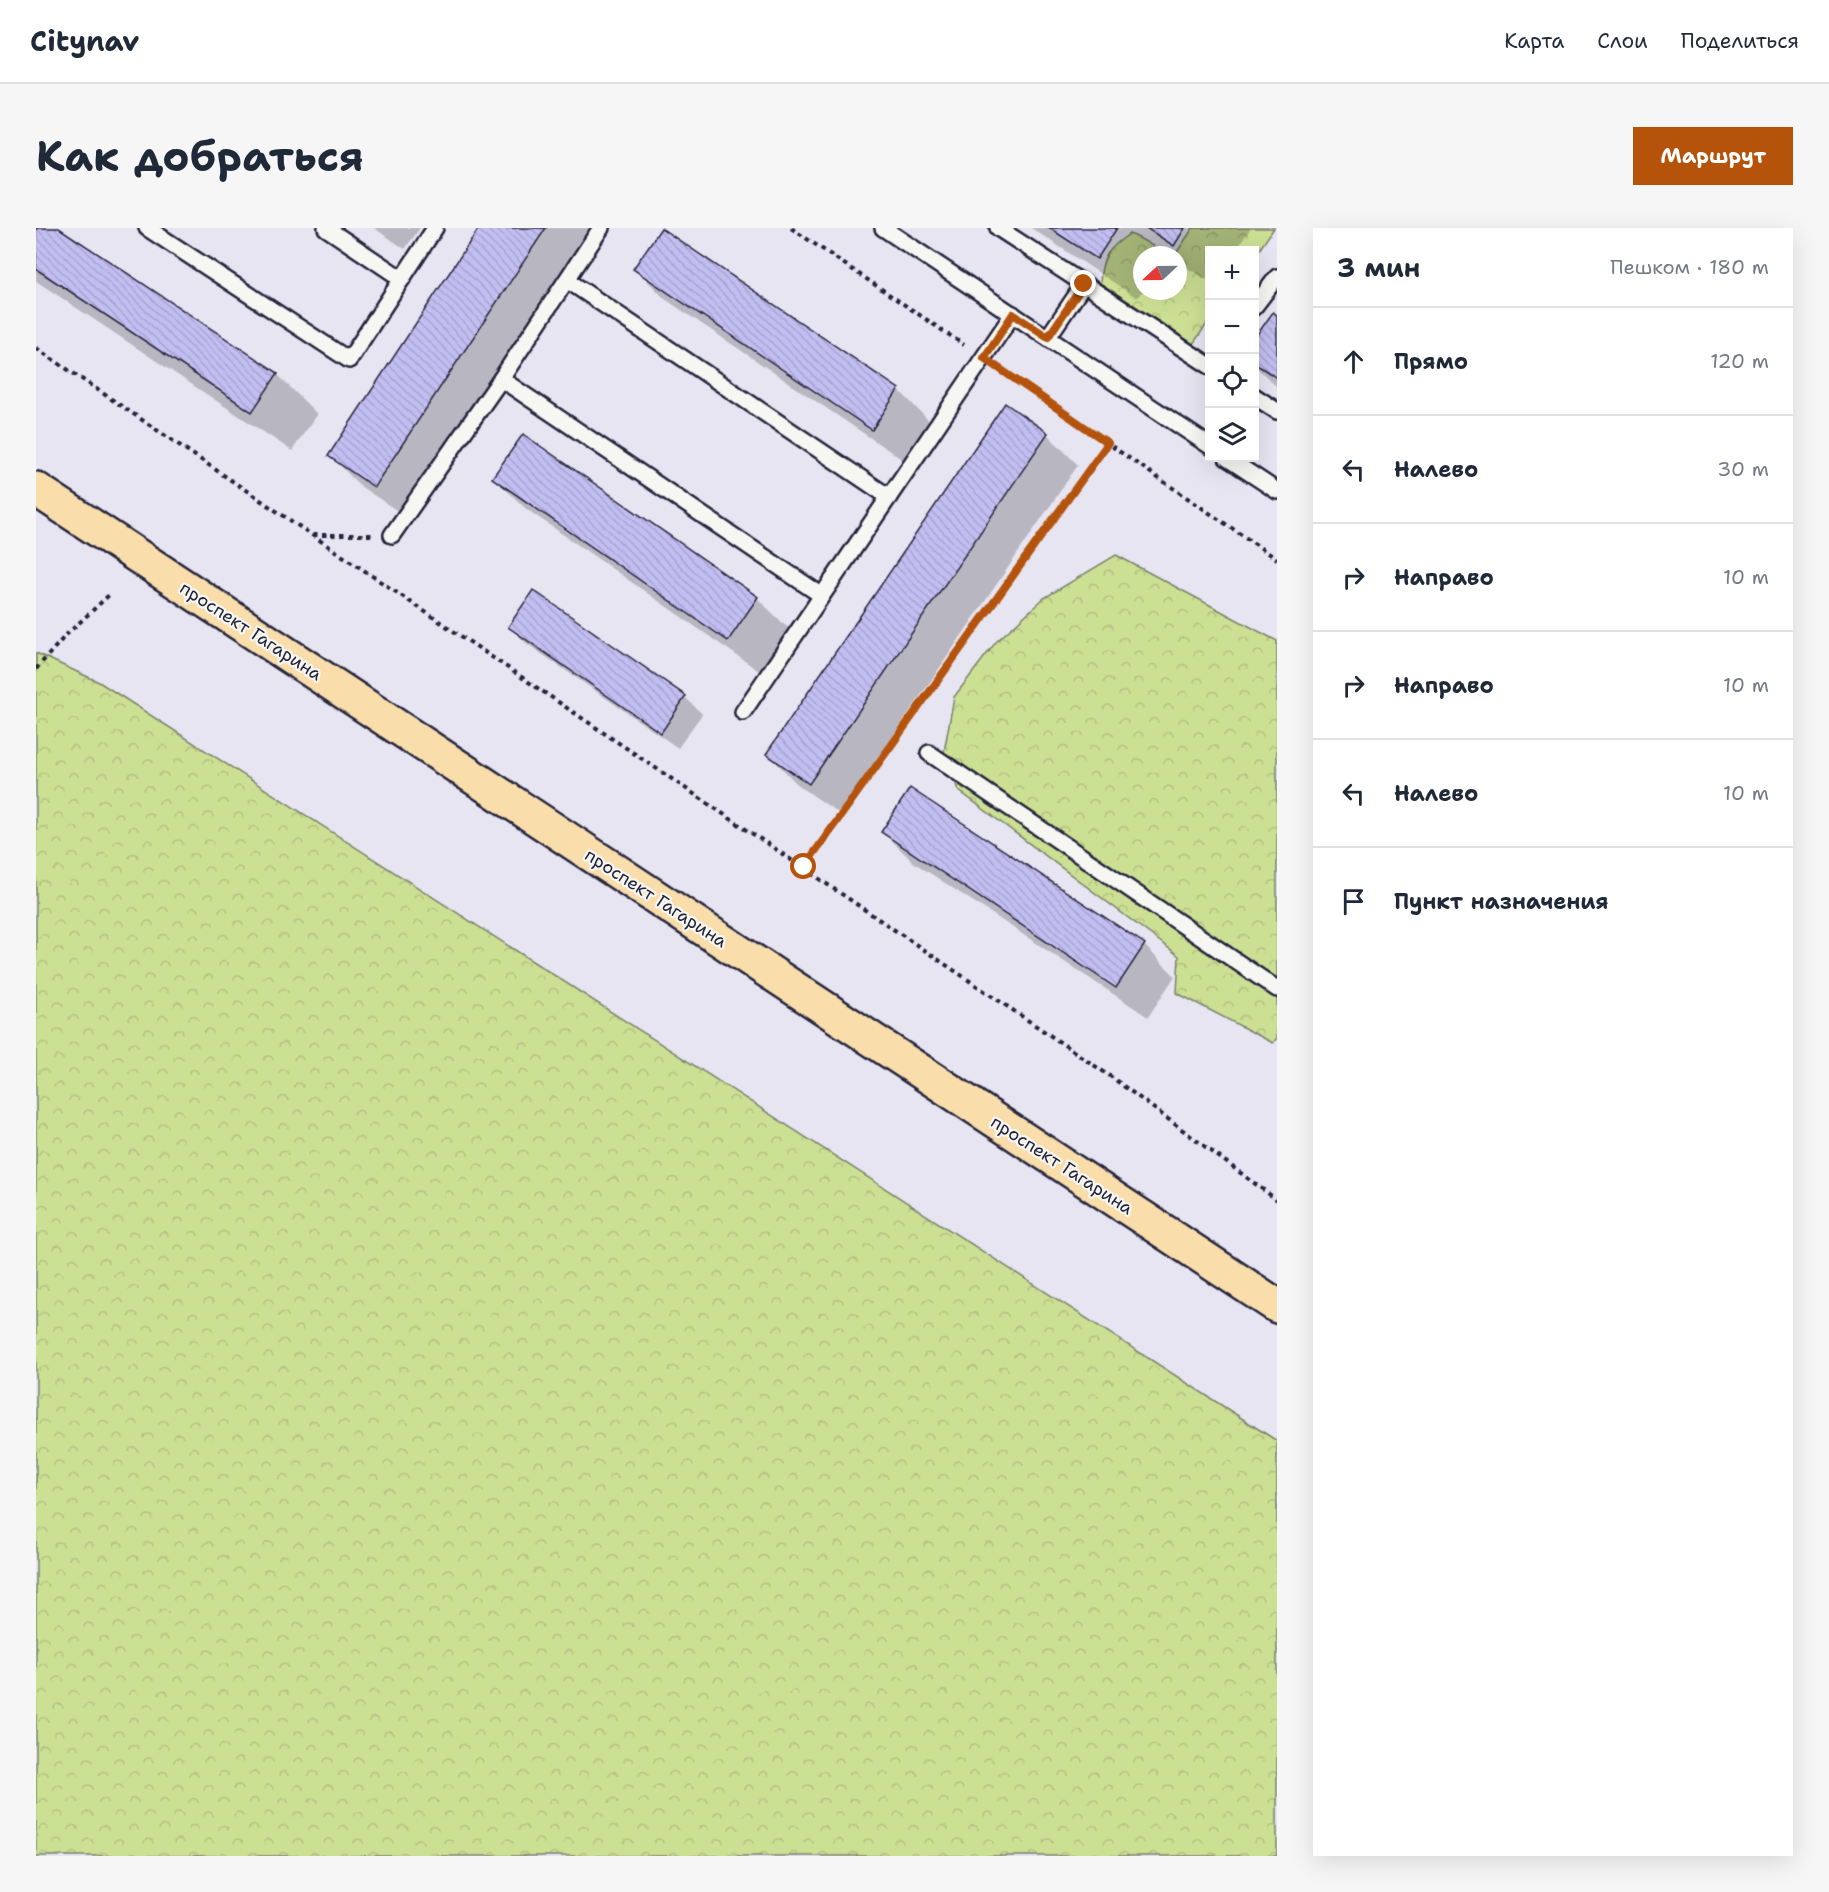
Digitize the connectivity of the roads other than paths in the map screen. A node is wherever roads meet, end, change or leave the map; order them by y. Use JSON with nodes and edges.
{"nodes":[{"id":1,"x":147,"y":228,"type":"edge"},
{"id":2,"x":326,"y":228,"type":"edge"},
{"id":3,"x":435,"y":228,"type":"edge"},
{"id":4,"x":602,"y":228,"type":"edge"},
{"id":5,"x":883,"y":228,"type":"edge"},
{"id":6,"x":999,"y":228,"type":"edge"},
{"id":7,"x":1277,"y":277,"type":"edge"},
{"id":8,"x":402,"y":279,"type":"junction"},
{"id":9,"x":567,"y":280,"type":"junction"},
{"id":10,"x":1084,"y":284,"type":"junction"},
{"id":11,"x":1259,"y":300,"type":"edge"},
{"id":12,"x":1013,"y":314,"type":"junction"},
{"id":13,"x":1048,"y":337,"type":"junction"},
{"id":14,"x":1205,"y":363,"type":"edge"},
{"id":15,"x":501,"y":379,"type":"junction"},
{"id":16,"x":1259,"y":399,"type":"edge"},
{"id":17,"x":1277,"y":411,"type":"edge"},
{"id":18,"x":1205,"y":443,"type":"edge"},
{"id":19,"x":1233,"y":462,"type":"edge"},
{"id":20,"x":36,"y":489,"type":"edge"},
{"id":21,"x":1277,"y":491,"type":"edge"},
{"id":22,"x":889,"y":497,"type":"junction"},
{"id":23,"x":392,"y":535,"type":"road end"},
{"id":24,"x":821,"y":596,"type":"junction"},
{"id":25,"x":743,"y":712,"type":"dead end"},
{"id":26,"x":929,"y":753,"type":"dead end"},
{"id":27,"x":1277,"y":989,"type":"edge"},
{"id":28,"x":1277,"y":1306,"type":"edge"}],
"edges":[{"from":1,"to":8,"type":"lane"},
{"from":2,"to":8,"type":"lane"},
{"from":3,"to":8,"type":"lane"},
{"from":4,"to":9,"type":"lane"},
{"from":5,"to":12,"type":"lane"},
{"from":6,"to":10,"type":"lane"},
{"from":7,"to":11,"type":"lane"},
{"from":9,"to":15,"type":"lane"},
{"from":9,"to":22,"type":"lane"},
{"from":10,"to":13,"type":"lane"},
{"from":10,"to":14,"type":"lane"},
{"from":12,"to":13,"type":"lane"},
{"from":12,"to":22,"type":"lane"},
{"from":13,"to":18,"type":"lane"},
{"from":15,"to":23,"type":"lane"},
{"from":15,"to":24,"type":"lane"},
{"from":16,"to":17,"type":"lane"},
{"from":19,"to":21,"type":"lane"},
{"from":20,"to":28,"type":"main road","name":"проспект Гагарина"},
{"from":22,"to":24,"type":"lane"},
{"from":24,"to":25,"type":"lane"},
{"from":26,"to":27,"type":"lane"}]}
